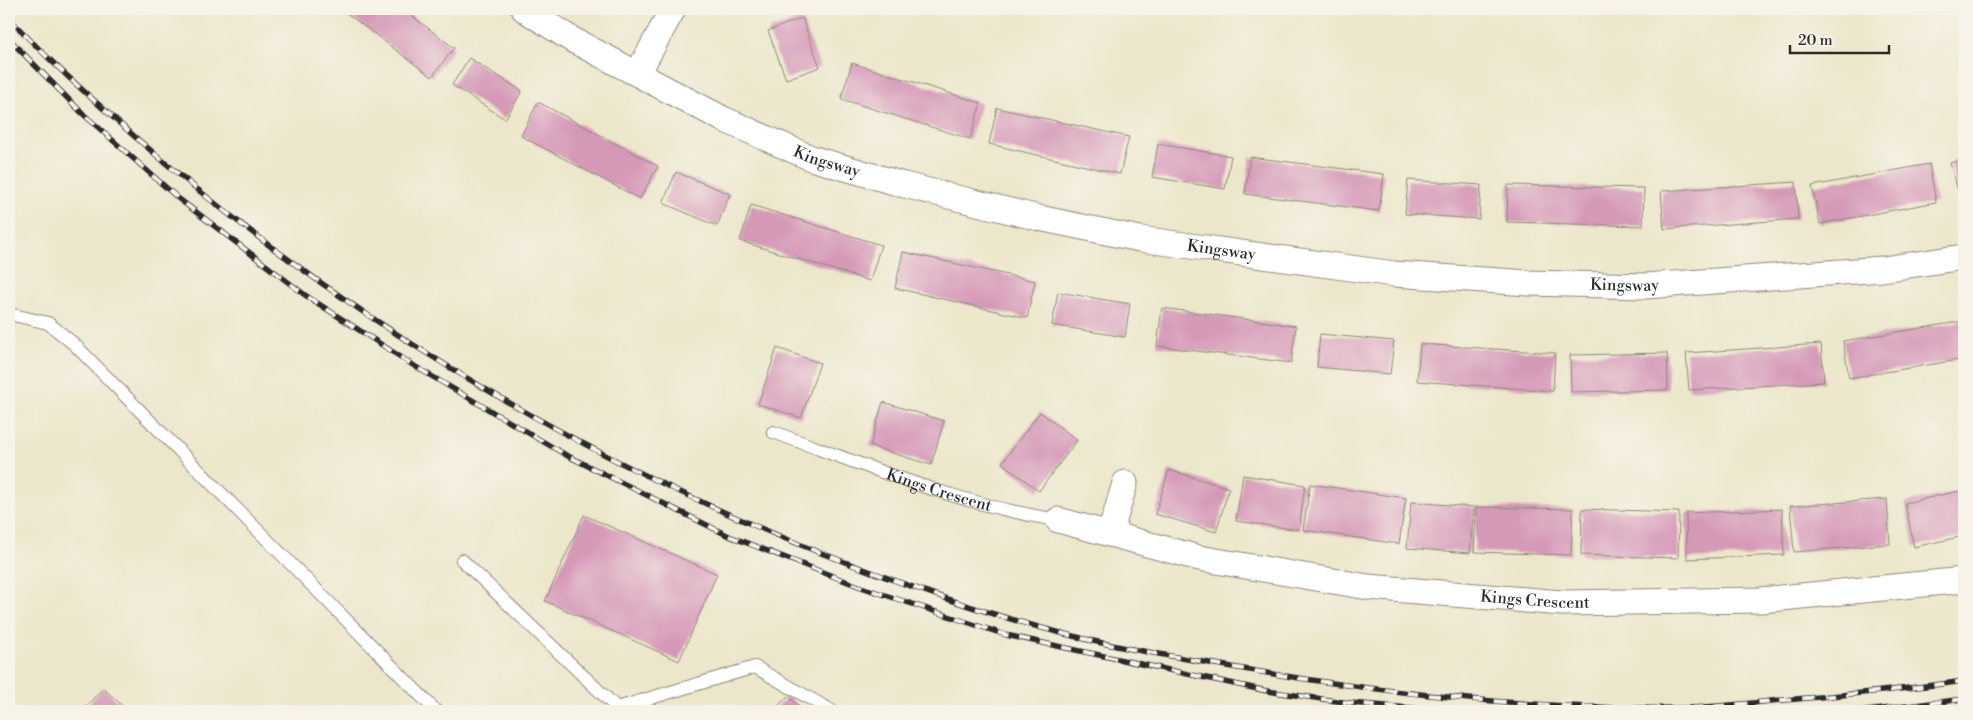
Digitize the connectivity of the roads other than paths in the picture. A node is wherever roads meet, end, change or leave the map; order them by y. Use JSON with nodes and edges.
{"nodes":[{"id":1,"x":524,"y":9,"type":"edge"},
{"id":2,"x":673,"y":9,"type":"edge"},
{"id":3,"x":638,"y":73,"type":"junction"},
{"id":4,"x":1964,"y":257,"type":"edge"},
{"id":5,"x":9,"y":314,"type":"edge"},
{"id":6,"x":774,"y":432,"type":"dead end"},
{"id":7,"x":1125,"y":483,"type":"dead end"},
{"id":8,"x":1058,"y":520,"type":"joint"},
{"id":9,"x":1110,"y":534,"type":"junction"},
{"id":10,"x":462,"y":560,"type":"dead end"},
{"id":11,"x":1964,"y":580,"type":"edge"},
{"id":12,"x":436,"y":711,"type":"edge"},
{"id":13,"x":832,"y":711,"type":"edge"}],
"edges":[{"from":1,"to":3,"type":"street","name":"Kingsway"},
{"from":2,"to":3,"type":"street"},
{"from":3,"to":4,"type":"street","name":"Kingsway"},
{"from":5,"to":12,"type":"lane"},
{"from":6,"to":8,"type":"lane","name":"Kings Crescent"},
{"from":7,"to":9,"type":"street"},
{"from":8,"to":9,"type":"street","name":"Kings Crescent"},
{"from":9,"to":11,"type":"street","name":"Kings Crescent"},
{"from":10,"to":13,"type":"lane"}]}
